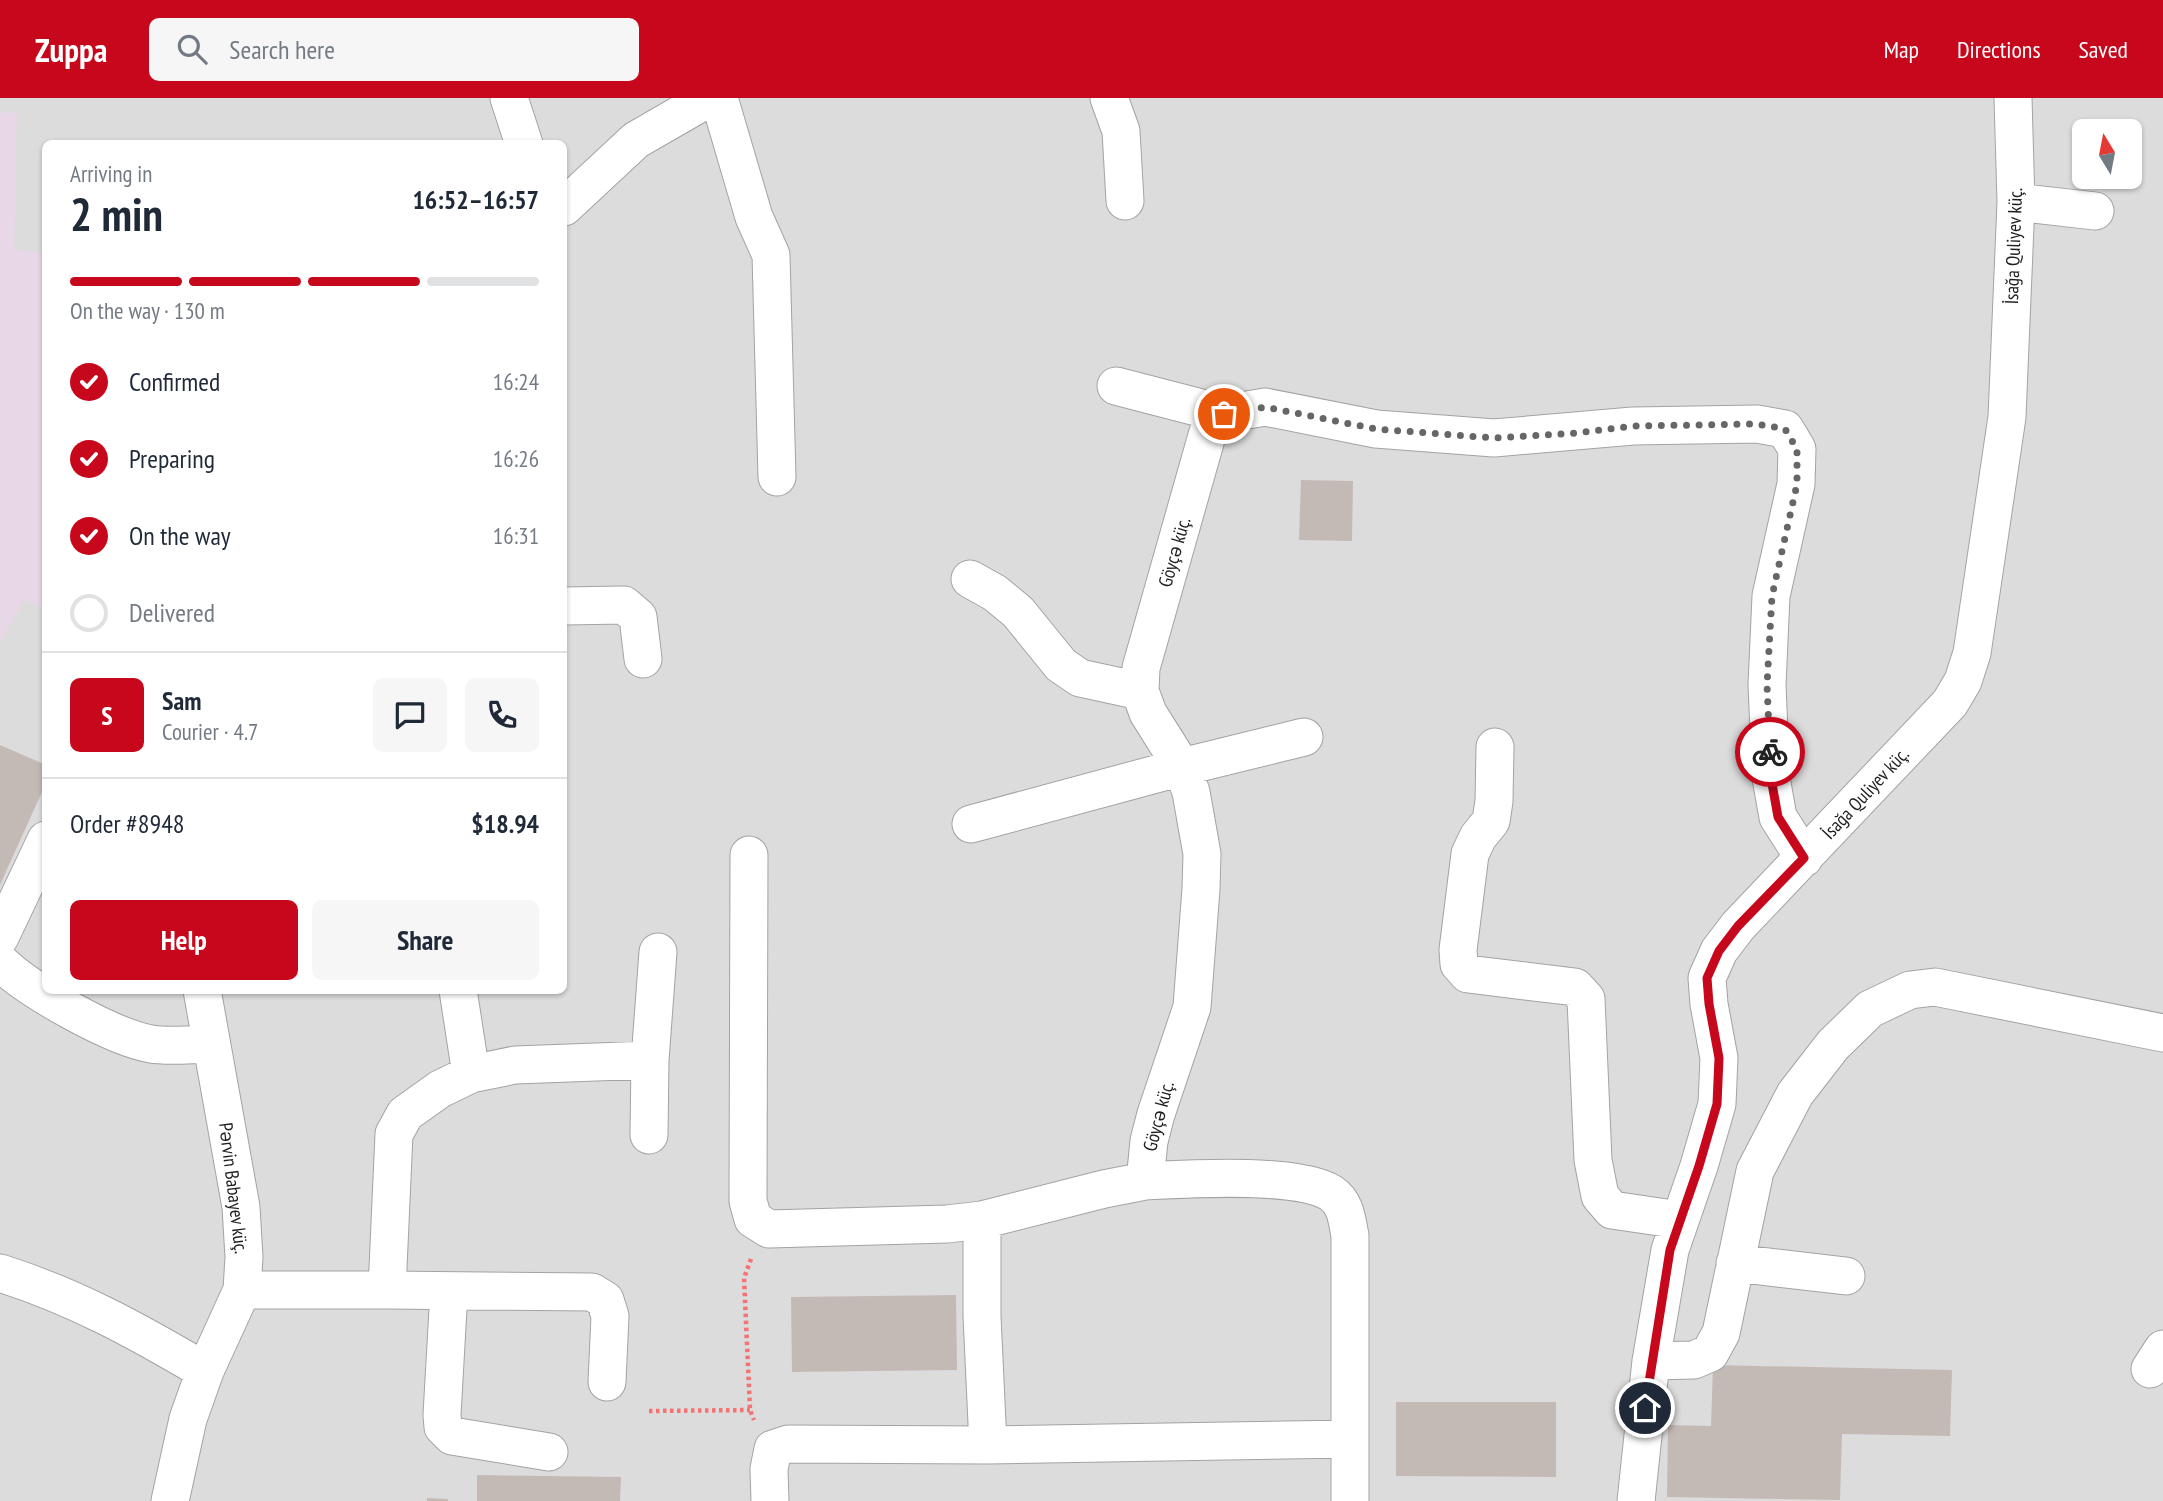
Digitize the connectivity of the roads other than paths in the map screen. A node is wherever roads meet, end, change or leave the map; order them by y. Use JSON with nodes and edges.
{"nodes":[{"id":1,"x":509,"y":98,"type":"edge"},
{"id":2,"x":709,"y":98,"type":"edge"},
{"id":3,"x":719,"y":98,"type":"edge"},
{"id":4,"x":1109,"y":98,"type":"edge"},
{"id":5,"x":2013,"y":98,"type":"edge"},
{"id":6,"x":523,"y":140,"type":"edge"},
{"id":7,"x":1125,"y":201,"type":"dead end"},
{"id":8,"x":2016,"y":202,"type":"junction"},
{"id":9,"x":567,"y":204,"type":"edge"},
{"id":10,"x":2095,"y":211,"type":"dead end"},
{"id":11,"x":1116,"y":386,"type":"dead end"},
{"id":12,"x":1224,"y":414,"type":"junction"},
{"id":13,"x":777,"y":477,"type":"dead end"},
{"id":14,"x":971,"y":579,"type":"dead end"},
{"id":15,"x":567,"y":606,"type":"edge"},
{"id":16,"x":643,"y":659,"type":"dead end"},
{"id":17,"x":1140,"y":691,"type":"junction"},
{"id":18,"x":1304,"y":737,"type":"dead end"},
{"id":19,"x":1495,"y":747,"type":"dead end"},
{"id":20,"x":1182,"y":767,"type":"junction"},
{"id":21,"x":971,"y":824,"type":"dead end"},
{"id":22,"x":42,"y":848,"type":"edge"},
{"id":23,"x":749,"y":855,"type":"dead end"},
{"id":24,"x":1804,"y":858,"type":"junction"},
{"id":25,"x":0,"y":937,"type":"edge"},
{"id":26,"x":658,"y":952,"type":"dead end"},
{"id":27,"x":0,"y":962,"type":"edge"},
{"id":28,"x":42,"y":993,"type":"edge"},
{"id":29,"x":45,"y":994,"type":"edge"},
{"id":30,"x":203,"y":994,"type":"edge"},
{"id":31,"x":459,"y":994,"type":"edge"},
{"id":32,"x":2163,"y":1033,"type":"edge"},
{"id":33,"x":211,"y":1044,"type":"junction"},
{"id":34,"x":650,"y":1060,"type":"junction"},
{"id":35,"x":471,"y":1074,"type":"junction"},
{"id":36,"x":649,"y":1135,"type":"dead end"},
{"id":37,"x":1145,"y":1181,"type":"junction"},
{"id":38,"x":982,"y":1220,"type":"junction"},
{"id":39,"x":1680,"y":1220,"type":"junction"},
{"id":40,"x":1735,"y":1262,"type":"junction"},
{"id":41,"x":0,"y":1273,"type":"edge"},
{"id":42,"x":1846,"y":1276,"type":"dead end"},
{"id":43,"x":242,"y":1290,"type":"junction"},
{"id":44,"x":387,"y":1290,"type":"junction"},
{"id":45,"x":449,"y":1291,"type":"junction"},
{"id":46,"x":1651,"y":1361,"type":"junction"},
{"id":47,"x":205,"y":1371,"type":"junction"},
{"id":48,"x":607,"y":1382,"type":"dead end"},
{"id":49,"x":1350,"y":1439,"type":"junction"},
{"id":50,"x":988,"y":1445,"type":"junction"},
{"id":51,"x":549,"y":1452,"type":"dead end"},
{"id":52,"x":170,"y":1501,"type":"edge"},
{"id":53,"x":770,"y":1501,"type":"edge"},
{"id":54,"x":1350,"y":1501,"type":"edge"},
{"id":55,"x":1636,"y":1501,"type":"edge"}],
"edges":[{"from":1,"to":6,"type":"street"},
{"from":2,"to":9,"type":"street"},
{"from":3,"to":13,"type":"street"},
{"from":4,"to":7,"type":"street"},
{"from":5,"to":8,"type":"street","name":"İsağa Quliyev küç."},
{"from":8,"to":10,"type":"street"},
{"from":8,"to":24,"type":"street","name":"İsağa Quliyev küç."},
{"from":11,"to":12,"type":"street"},
{"from":12,"to":17,"type":"street","name":"Göyçə küç."},
{"from":12,"to":24,"type":"street"},
{"from":14,"to":17,"type":"street"},
{"from":15,"to":16,"type":"street"},
{"from":17,"to":20,"type":"street","name":"Göyçə küç."},
{"from":18,"to":20,"type":"street"},
{"from":19,"to":39,"type":"street"},
{"from":20,"to":21,"type":"street"},
{"from":20,"to":37,"type":"street","name":"Göyçə küç."},
{"from":22,"to":25,"type":"street"},
{"from":23,"to":38,"type":"street"},
{"from":24,"to":39,"type":"street","name":"İsağa Quliyev küç."},
{"from":26,"to":34,"type":"street"},
{"from":27,"to":28,"type":"street"},
{"from":29,"to":33,"type":"street"},
{"from":30,"to":33,"type":"street","name":"Pərvin Babayev küç."},
{"from":31,"to":35,"type":"street"},
{"from":32,"to":40,"type":"street"},
{"from":33,"to":43,"type":"street","name":"Pərvin Babayev küç."},
{"from":34,"to":35,"type":"street"},
{"from":34,"to":36,"type":"street"},
{"from":35,"to":44,"type":"street"},
{"from":37,"to":38,"type":"street"},
{"from":37,"to":49,"type":"street","name":"Göyçə küç."},
{"from":38,"to":50,"type":"street"},
{"from":39,"to":46,"type":"street","name":"İsağa Quliyev küç."},
{"from":40,"to":42,"type":"street"},
{"from":40,"to":46,"type":"street"},
{"from":41,"to":47,"type":"street"},
{"from":43,"to":44,"type":"street"},
{"from":43,"to":47,"type":"street","name":"Pərvin Babayev küç."},
{"from":44,"to":45,"type":"street"},
{"from":45,"to":48,"type":"street"},
{"from":45,"to":51,"type":"street"},
{"from":46,"to":55,"type":"street","name":"İsağa Quliyev küç."},
{"from":47,"to":52,"type":"street","name":"Pərvin Babayev küç."},
{"from":49,"to":50,"type":"street"},
{"from":49,"to":54,"type":"street","name":"Göyçə küç."},
{"from":50,"to":53,"type":"street"}]}
